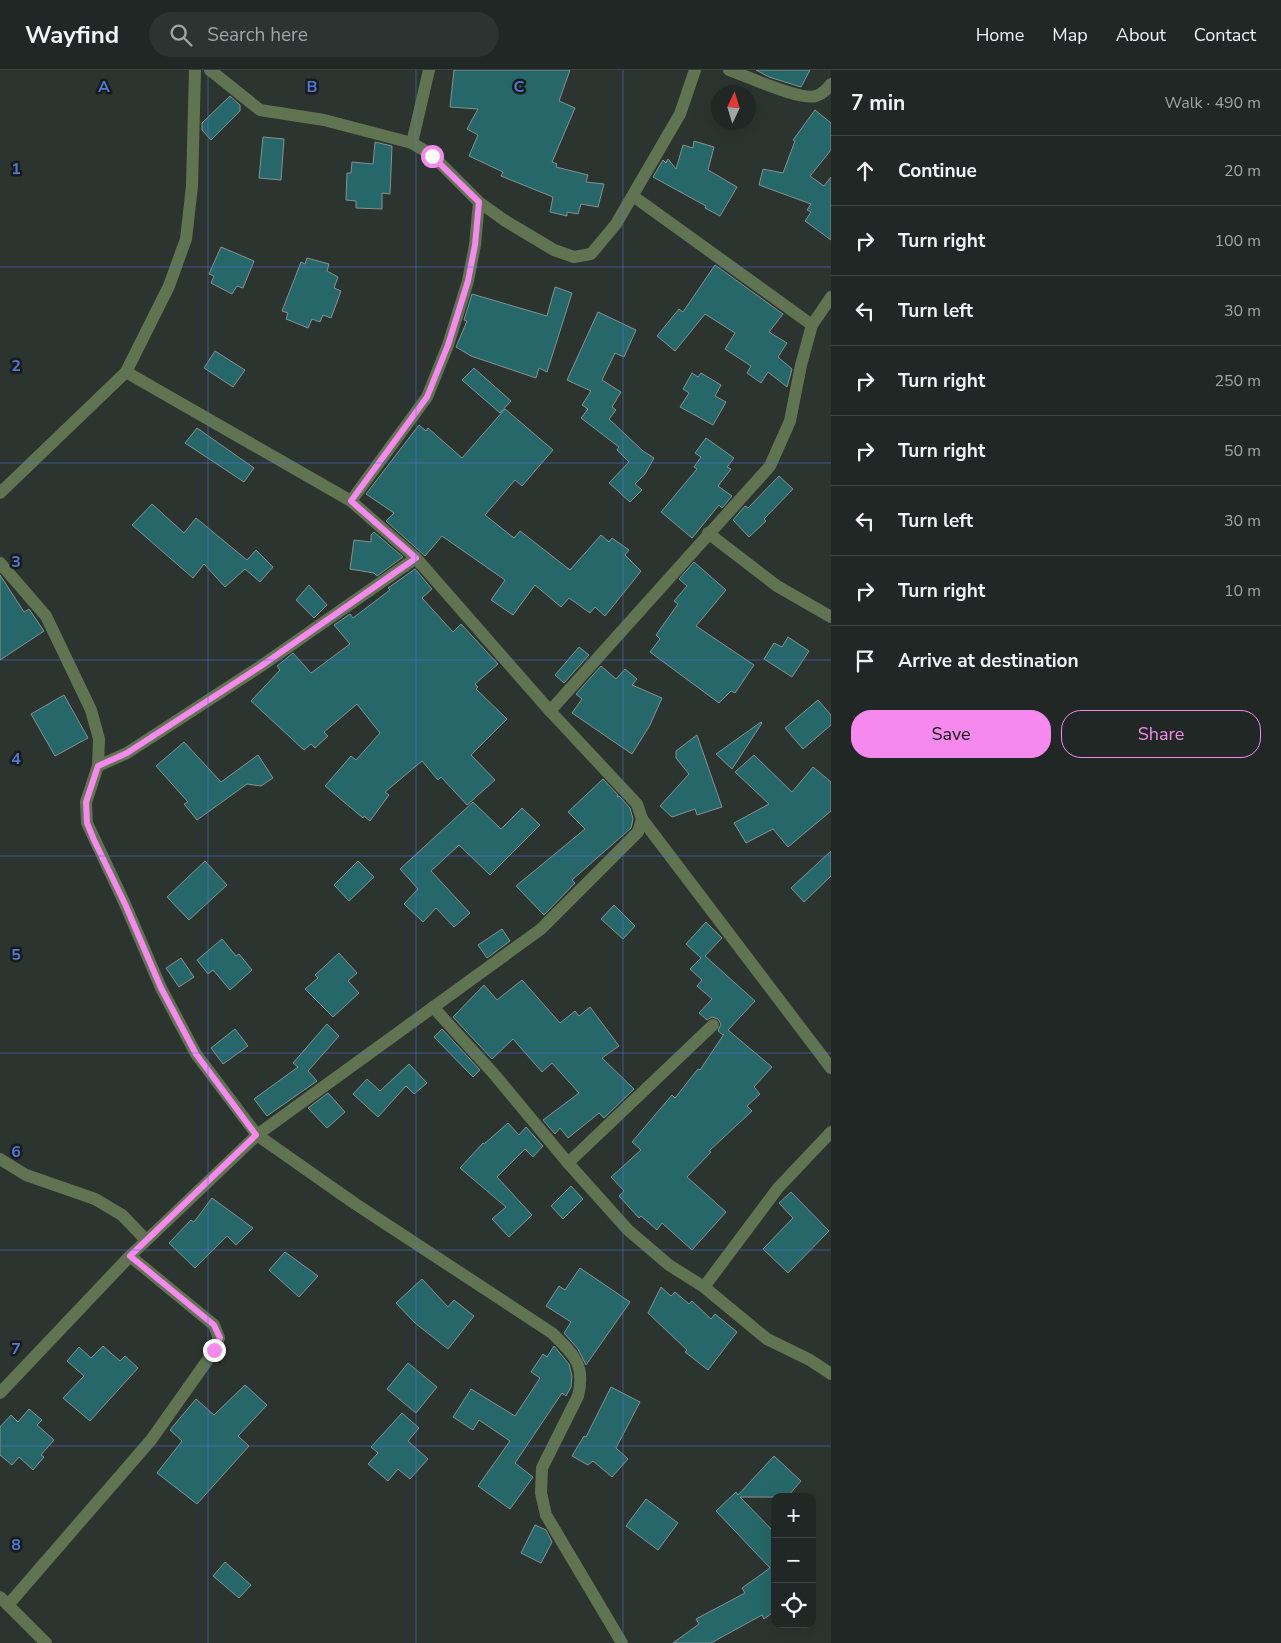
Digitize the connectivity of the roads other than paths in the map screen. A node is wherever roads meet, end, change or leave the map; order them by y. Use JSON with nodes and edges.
{"nodes":[{"id":1,"x":195,"y":70,"type":"edge"},
{"id":2,"x":210,"y":70,"type":"edge"},
{"id":3,"x":429,"y":70,"type":"edge"},
{"id":4,"x":695,"y":70,"type":"edge"},
{"id":5,"x":729,"y":70,"type":"edge"},
{"id":6,"x":771,"y":70,"type":"edge"},
{"id":7,"x":767,"y":83,"type":"junction"},
{"id":8,"x":831,"y":84,"type":"edge"},
{"id":9,"x":412,"y":143,"type":"junction"},
{"id":10,"x":633,"y":196,"type":"junction"},
{"id":11,"x":479,"y":202,"type":"junction"},
{"id":12,"x":831,"y":297,"type":"edge"},
{"id":13,"x":812,"y":325,"type":"junction"},
{"id":14,"x":126,"y":372,"type":"junction"},
{"id":15,"x":0,"y":492,"type":"edge"},
{"id":16,"x":351,"y":501,"type":"junction"},
{"id":17,"x":708,"y":534,"type":"junction"},
{"id":18,"x":416,"y":558,"type":"junction"},
{"id":19,"x":0,"y":563,"type":"edge"},
{"id":20,"x":831,"y":617,"type":"edge"},
{"id":21,"x":550,"y":711,"type":"junction"},
{"id":22,"x":98,"y":766,"type":"junction"},
{"id":23,"x":642,"y":819,"type":"junction"},
{"id":24,"x":433,"y":1007,"type":"junction"},
{"id":25,"x":713,"y":1025,"type":"dead end"},
{"id":26,"x":831,"y":1068,"type":"edge"},
{"id":27,"x":831,"y":1132,"type":"edge"},
{"id":28,"x":256,"y":1135,"type":"junction"},
{"id":29,"x":0,"y":1160,"type":"edge"},
{"id":30,"x":568,"y":1163,"type":"junction"},
{"id":31,"x":146,"y":1240,"type":"junction"},
{"id":32,"x":130,"y":1256,"type":"junction"},
{"id":33,"x":704,"y":1287,"type":"junction"},
{"id":34,"x":831,"y":1374,"type":"edge"},
{"id":35,"x":0,"y":1393,"type":"edge"},
{"id":36,"x":4,"y":1601,"type":"edge"},
{"id":37,"x":46,"y":1643,"type":"edge"},
{"id":38,"x":622,"y":1643,"type":"edge"}],
"edges":[{"from":1,"to":14,"type":"street"},
{"from":2,"to":9,"type":"street"},
{"from":3,"to":9,"type":"street"},
{"from":4,"to":10,"type":"street"},
{"from":5,"to":7,"type":"street"},
{"from":6,"to":7,"type":"street"},
{"from":7,"to":8,"type":"street"},
{"from":9,"to":11,"type":"street"},
{"from":10,"to":11,"type":"street"},
{"from":10,"to":13,"type":"street"},
{"from":11,"to":16,"type":"street"},
{"from":12,"to":13,"type":"street"},
{"from":13,"to":17,"type":"street"},
{"from":14,"to":15,"type":"street"},
{"from":14,"to":16,"type":"street"},
{"from":16,"to":18,"type":"street"},
{"from":17,"to":20,"type":"street"},
{"from":17,"to":21,"type":"street"},
{"from":18,"to":21,"type":"street"},
{"from":18,"to":22,"type":"street"},
{"from":19,"to":22,"type":"street"},
{"from":21,"to":23,"type":"street"},
{"from":22,"to":28,"type":"street"},
{"from":23,"to":24,"type":"street"},
{"from":23,"to":26,"type":"street"},
{"from":24,"to":28,"type":"street"},
{"from":24,"to":30,"type":"street"},
{"from":25,"to":30,"type":"street"},
{"from":27,"to":33,"type":"street"},
{"from":28,"to":31,"type":"street"},
{"from":28,"to":38,"type":"street"},
{"from":29,"to":31,"type":"street"},
{"from":30,"to":33,"type":"street"},
{"from":31,"to":32,"type":"street"},
{"from":32,"to":35,"type":"street"},
{"from":32,"to":36,"type":"street"},
{"from":33,"to":34,"type":"street"},
{"from":36,"to":37,"type":"street"}]}
